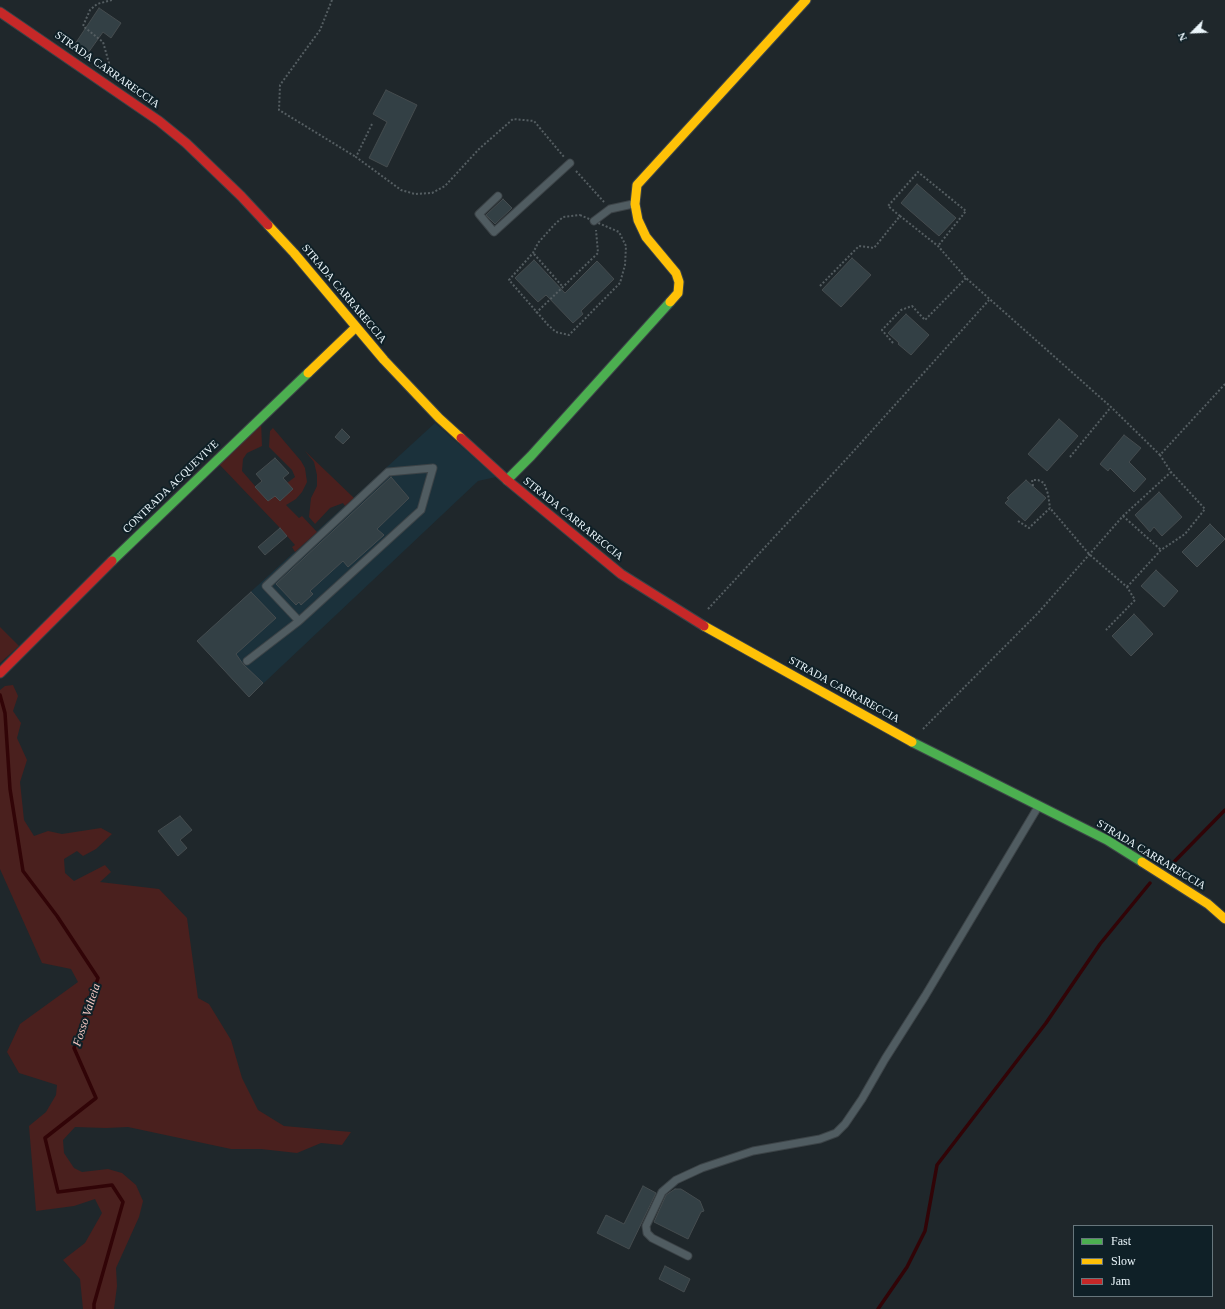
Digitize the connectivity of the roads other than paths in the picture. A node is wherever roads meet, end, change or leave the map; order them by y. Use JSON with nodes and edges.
{"nodes":[{"id":1,"x":806,"y":0,"type":"edge"},
{"id":2,"x":0,"y":12,"type":"edge"},
{"id":3,"x":570,"y":163,"type":"road end"},
{"id":4,"x":498,"y":196,"type":"dead end"},
{"id":5,"x":635,"y":204,"type":"junction"},
{"id":6,"x":594,"y":221,"type":"road end"},
{"id":7,"x":356,"y":327,"type":"junction"},
{"id":8,"x":507,"y":480,"type":"junction"},
{"id":9,"x":300,"y":621,"type":"junction"},
{"id":10,"x":247,"y":662,"type":"dead end"},
{"id":11,"x":3,"y":670,"type":"edge"},
{"id":12,"x":1039,"y":805,"type":"junction"},
{"id":13,"x":1225,"y":919,"type":"edge"},
{"id":14,"x":688,"y":1256,"type":"dead end"}],
"edges":[{"from":1,"to":5,"type":"main road"},
{"from":2,"to":7,"type":"main road","name":"STRADA CARRARECCIA"},
{"from":3,"to":4,"type":"lane"},
{"from":5,"to":6,"type":"lane"},
{"from":5,"to":8,"type":"main road"},
{"from":7,"to":8,"type":"main road","name":"STRADA CARRARECCIA"},
{"from":7,"to":11,"type":"main road","name":"CONTRADA ACQUEVIVE"},
{"from":8,"to":12,"type":"main road","name":"STRADA CARRARECCIA"},
{"from":9,"to":9,"type":"lane"},
{"from":9,"to":10,"type":"lane"},
{"from":12,"to":13,"type":"main road","name":"STRADA CARRARECCIA"},
{"from":12,"to":14,"type":"lane"}]}
